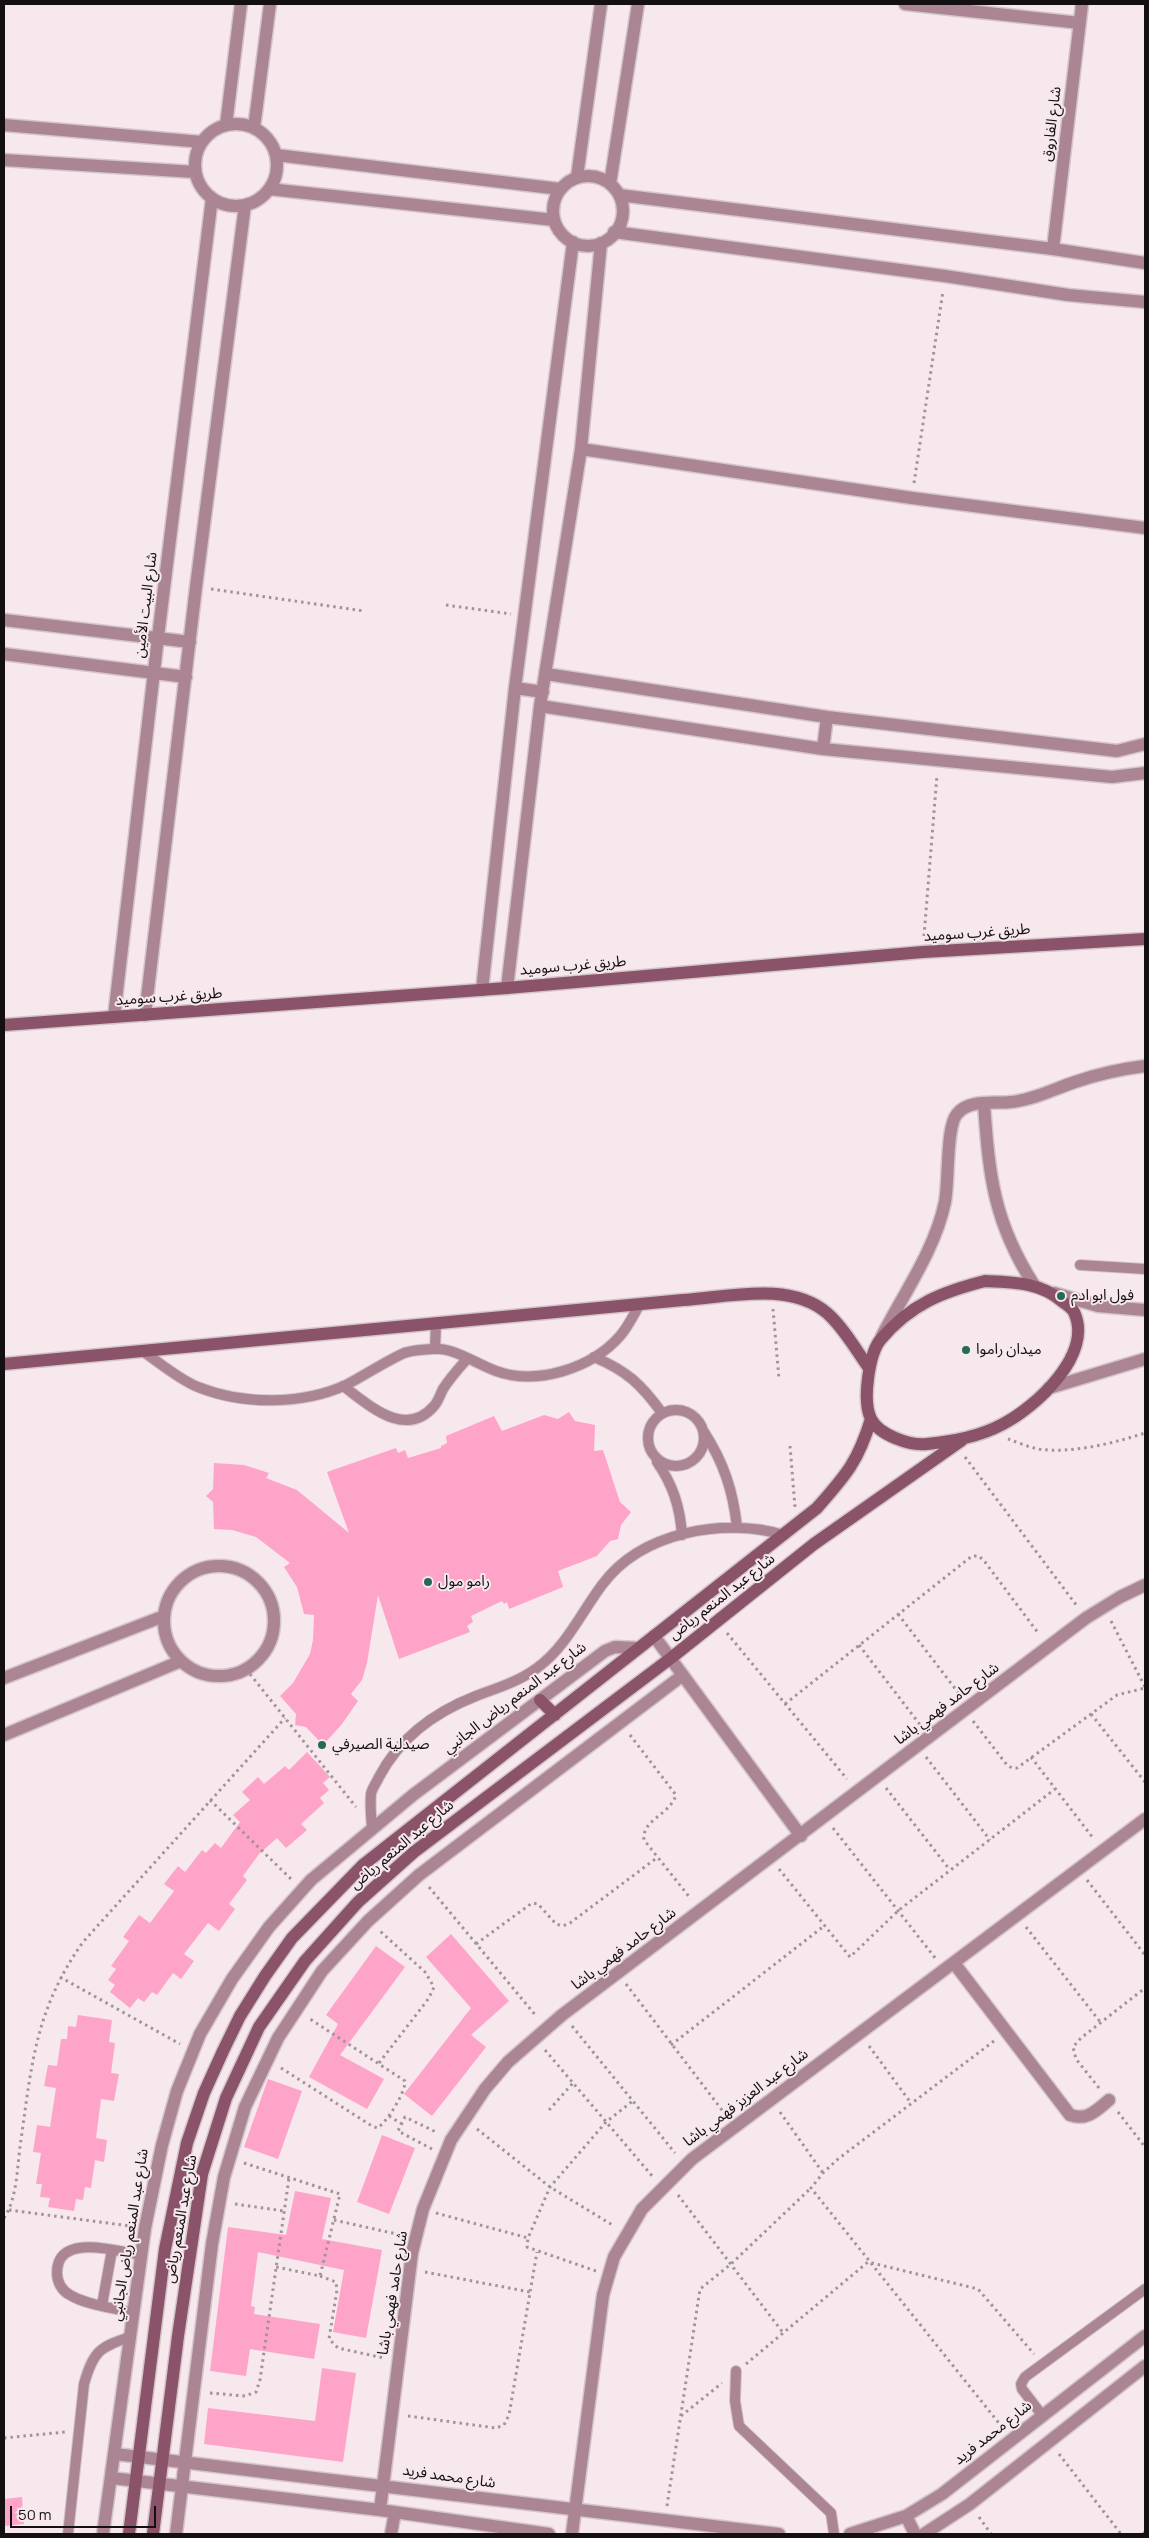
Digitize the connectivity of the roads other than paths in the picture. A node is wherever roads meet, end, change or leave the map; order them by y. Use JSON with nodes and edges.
{"nodes":[{"id":1,"x":241,"y":4,"type":"edge"},
{"id":2,"x":270,"y":4,"type":"edge"},
{"id":3,"x":601,"y":4,"type":"edge"},
{"id":4,"x":638,"y":4,"type":"edge"},
{"id":5,"x":905,"y":4,"type":"edge"},
{"id":6,"x":1082,"y":4,"type":"edge"},
{"id":7,"x":1080,"y":24,"type":"junction"},
{"id":8,"x":4,"y":125,"type":"edge"},
{"id":9,"x":226,"y":125,"type":"junction"},
{"id":10,"x":254,"y":128,"type":"junction"},
{"id":11,"x":202,"y":142,"type":"junction"},
{"id":12,"x":276,"y":155,"type":"junction"},
{"id":13,"x":4,"y":160,"type":"edge"},
{"id":14,"x":195,"y":172,"type":"junction"},
{"id":15,"x":577,"y":178,"type":"junction"},
{"id":16,"x":610,"y":184,"type":"junction"},
{"id":17,"x":269,"y":189,"type":"junction"},
{"id":18,"x":560,"y":189,"type":"junction"},
{"id":19,"x":619,"y":195,"type":"junction"},
{"id":20,"x":212,"y":198,"type":"junction"},
{"id":21,"x":245,"y":205,"type":"junction"},
{"id":22,"x":554,"y":220,"type":"junction"},
{"id":23,"x":614,"y":232,"type":"junction"},
{"id":24,"x":573,"y":242,"type":"junction"},
{"id":25,"x":601,"y":243,"type":"junction"},
{"id":26,"x":1053,"y":249,"type":"junction"},
{"id":27,"x":1145,"y":263,"type":"edge"},
{"id":28,"x":1145,"y":302,"type":"edge"},
{"id":29,"x":581,"y":450,"type":"junction"},
{"id":30,"x":1145,"y":528,"type":"edge"},
{"id":31,"x":4,"y":620,"type":"edge"},
{"id":32,"x":158,"y":637,"type":"junction"},
{"id":33,"x":190,"y":642,"type":"junction"},
{"id":34,"x":4,"y":654,"type":"edge"},
{"id":35,"x":154,"y":674,"type":"junction"},
{"id":36,"x":546,"y":674,"type":"junction"},
{"id":37,"x":186,"y":677,"type":"junction"},
{"id":38,"x":515,"y":688,"type":"junction"},
{"id":39,"x":543,"y":692,"type":"junction"},
{"id":40,"x":540,"y":706,"type":"junction"},
{"id":41,"x":828,"y":717,"type":"junction"},
{"id":42,"x":1145,"y":744,"type":"edge"},
{"id":43,"x":823,"y":749,"type":"junction"},
{"id":44,"x":1145,"y":773,"type":"edge"},
{"id":45,"x":1145,"y":939,"type":"edge"},
{"id":46,"x":507,"y":988,"type":"junction"},
{"id":47,"x":482,"y":990,"type":"junction"},
{"id":48,"x":145,"y":1015,"type":"junction"},
{"id":49,"x":114,"y":1017,"type":"junction"},
{"id":50,"x":4,"y":1025,"type":"edge"},
{"id":51,"x":1145,"y":1066,"type":"edge"},
{"id":52,"x":984,"y":1104,"type":"junction"},
{"id":53,"x":1080,"y":1265,"type":"dead end"},
{"id":54,"x":1145,"y":1269,"type":"edge"},
{"id":55,"x":1034,"y":1286,"type":"junction"},
{"id":56,"x":1054,"y":1293,"type":"junction"},
{"id":57,"x":640,"y":1304,"type":"junction"},
{"id":58,"x":1145,"y":1310,"type":"edge"},
{"id":59,"x":436,"y":1323,"type":"junction"},
{"id":60,"x":880,"y":1340,"type":"junction"},
{"id":61,"x":435,"y":1349,"type":"junction"},
{"id":62,"x":141,"y":1350,"type":"junction"},
{"id":63,"x":467,"y":1358,"type":"junction"},
{"id":64,"x":594,"y":1358,"type":"junction"},
{"id":65,"x":1145,"y":1359,"type":"edge"},
{"id":66,"x":4,"y":1364,"type":"edge"},
{"id":67,"x":869,"y":1368,"type":"junction"},
{"id":68,"x":343,"y":1386,"type":"junction"},
{"id":69,"x":1049,"y":1388,"type":"junction"},
{"id":70,"x":662,"y":1413,"type":"junction"},
{"id":71,"x":871,"y":1419,"type":"junction"},
{"id":72,"x":703,"y":1432,"type":"junction"},
{"id":73,"x":959,"y":1443,"type":"junction"},
{"id":74,"x":655,"y":1459,"type":"junction"},
{"id":75,"x":737,"y":1527,"type":"junction"},
{"id":76,"x":682,"y":1535,"type":"junction"},
{"id":77,"x":784,"y":1535,"type":"junction"},
{"id":78,"x":1145,"y":1585,"type":"edge"},
{"id":79,"x":164,"y":1616,"type":"junction"},
{"id":80,"x":654,"y":1636,"type":"junction"},
{"id":81,"x":638,"y":1648,"type":"junction"},
{"id":82,"x":671,"y":1658,"type":"junction"},
{"id":83,"x":181,"y":1661,"type":"junction"},
{"id":84,"x":683,"y":1675,"type":"junction"},
{"id":85,"x":4,"y":1678,"type":"edge"},
{"id":86,"x":540,"y":1700,"type":"junction"},
{"id":87,"x":555,"y":1715,"type":"junction"},
{"id":88,"x":4,"y":1735,"type":"edge"},
{"id":89,"x":1145,"y":1819,"type":"edge"},
{"id":90,"x":372,"y":1828,"type":"junction"},
{"id":91,"x":802,"y":1836,"type":"junction"},
{"id":92,"x":414,"y":1852,"type":"junction"},
{"id":93,"x":423,"y":1872,"type":"junction"},
{"id":94,"x":949,"y":1966,"type":"junction"},
{"id":95,"x":1109,"y":2100,"type":"dead end"},
{"id":96,"x":112,"y":2250,"type":"junction"},
{"id":97,"x":141,"y":2255,"type":"junction"},
{"id":98,"x":1145,"y":2289,"type":"edge"},
{"id":99,"x":102,"y":2305,"type":"junction"},
{"id":100,"x":133,"y":2313,"type":"junction"},
{"id":101,"x":1145,"y":2336,"type":"edge"},
{"id":102,"x":130,"y":2337,"type":"junction"},
{"id":103,"x":1145,"y":2366,"type":"edge"},
{"id":104,"x":736,"y":2371,"type":"road end"},
{"id":105,"x":1042,"y":2415,"type":"junction"},
{"id":106,"x":115,"y":2454,"type":"junction"},
{"id":107,"x":139,"y":2456,"type":"junction"},
{"id":108,"x":163,"y":2459,"type":"junction"},
{"id":109,"x":185,"y":2462,"type":"junction"},
{"id":110,"x":112,"y":2478,"type":"junction"},
{"id":111,"x":136,"y":2481,"type":"junction"},
{"id":112,"x":159,"y":2484,"type":"junction"},
{"id":113,"x":384,"y":2485,"type":"junction"},
{"id":114,"x":182,"y":2487,"type":"junction"},
{"id":115,"x":380,"y":2510,"type":"junction"},
{"id":116,"x":575,"y":2511,"type":"junction"},
{"id":117,"x":395,"y":2512,"type":"junction"},
{"id":118,"x":906,"y":2516,"type":"junction"},
{"id":119,"x":493,"y":2530,"type":"edge"},
{"id":120,"x":68,"y":2534,"type":"edge"},
{"id":121,"x":103,"y":2534,"type":"edge"},
{"id":122,"x":129,"y":2534,"type":"edge"},
{"id":123,"x":153,"y":2534,"type":"edge"},
{"id":124,"x":176,"y":2534,"type":"edge"},
{"id":125,"x":392,"y":2534,"type":"edge"},
{"id":126,"x":550,"y":2534,"type":"edge"},
{"id":127,"x":572,"y":2534,"type":"edge"},
{"id":128,"x":779,"y":2534,"type":"edge"},
{"id":129,"x":834,"y":2534,"type":"edge"},
{"id":130,"x":850,"y":2534,"type":"edge"},
{"id":131,"x":915,"y":2534,"type":"edge"},
{"id":132,"x":924,"y":2534,"type":"edge"}],
"edges":[{"from":1,"to":9,"type":"street"},
{"from":2,"to":10,"type":"street"},
{"from":3,"to":15,"type":"street"},
{"from":4,"to":16,"type":"street"},
{"from":5,"to":7,"type":"street"},
{"from":6,"to":7,"type":"street","name":"شارع الفاروق"},
{"from":7,"to":26,"type":"street","name":"شارع الفاروق"},
{"from":8,"to":11,"type":"street"},
{"from":9,"to":10,"type":"street"},
{"from":9,"to":11,"type":"street"},
{"from":10,"to":12,"type":"street"},
{"from":11,"to":14,"type":"street"},
{"from":12,"to":17,"type":"street"},
{"from":12,"to":18,"type":"street"},
{"from":13,"to":14,"type":"street"},
{"from":14,"to":20,"type":"street"},
{"from":15,"to":16,"type":"street"},
{"from":15,"to":18,"type":"street"},
{"from":16,"to":19,"type":"street"},
{"from":17,"to":21,"type":"street"},
{"from":17,"to":22,"type":"street"},
{"from":18,"to":22,"type":"street"},
{"from":19,"to":23,"type":"street"},
{"from":19,"to":26,"type":"street"},
{"from":20,"to":21,"type":"street"},
{"from":20,"to":32,"type":"street","name":"شارع البيت الأمين"},
{"from":21,"to":33,"type":"street"},
{"from":22,"to":24,"type":"street"},
{"from":23,"to":25,"type":"street"},
{"from":23,"to":28,"type":"street"},
{"from":24,"to":25,"type":"street"},
{"from":24,"to":38,"type":"street"},
{"from":25,"to":29,"type":"street"},
{"from":26,"to":27,"type":"street"},
{"from":29,"to":30,"type":"street"},
{"from":29,"to":36,"type":"street"},
{"from":31,"to":32,"type":"street"},
{"from":32,"to":33,"type":"street"},
{"from":32,"to":35,"type":"street","name":"شارع البيت الأمين"},
{"from":33,"to":37,"type":"street"},
{"from":34,"to":35,"type":"street"},
{"from":35,"to":37,"type":"street"},
{"from":35,"to":49,"type":"street","name":"شارع البيت الأمين"},
{"from":36,"to":39,"type":"street"},
{"from":36,"to":41,"type":"street"},
{"from":37,"to":48,"type":"street"},
{"from":38,"to":39,"type":"street"},
{"from":38,"to":47,"type":"street"},
{"from":39,"to":40,"type":"street"},
{"from":40,"to":43,"type":"street"},
{"from":40,"to":46,"type":"street"},
{"from":41,"to":42,"type":"street"},
{"from":41,"to":43,"type":"street"},
{"from":43,"to":44,"type":"street"},
{"from":45,"to":46,"type":"street","name":"طريق غرب سوميد"},
{"from":46,"to":47,"type":"street","name":"طريق غرب سوميد"},
{"from":47,"to":48,"type":"street","name":"طريق غرب سوميد"},
{"from":48,"to":49,"type":"street","name":"طريق غرب سوميد"},
{"from":49,"to":50,"type":"street","name":"طريق غرب سوميد"},
{"from":51,"to":52,"type":"street"},
{"from":52,"to":55,"type":"street"},
{"from":52,"to":60,"type":"street"},
{"from":53,"to":54,"type":"lane"},
{"from":55,"to":56,"type":"street"},
{"from":55,"to":60,"type":"street"},
{"from":56,"to":58,"type":"street"},
{"from":56,"to":69,"type":"street"},
{"from":57,"to":59,"type":"street"},
{"from":57,"to":64,"type":"lane"},
{"from":57,"to":67,"type":"street"},
{"from":59,"to":61,"type":"lane"},
{"from":59,"to":62,"type":"street"},
{"from":60,"to":67,"type":"street"},
{"from":61,"to":63,"type":"lane"},
{"from":61,"to":68,"type":"lane"},
{"from":62,"to":66,"type":"street"},
{"from":62,"to":68,"type":"lane"},
{"from":63,"to":64,"type":"lane"},
{"from":63,"to":68,"type":"lane"},
{"from":64,"to":70,"type":"lane"},
{"from":65,"to":69,"type":"street"},
{"from":67,"to":71,"type":"street"},
{"from":69,"to":73,"type":"street"},
{"from":70,"to":72,"type":"lane"},
{"from":70,"to":74,"type":"lane"},
{"from":71,"to":73,"type":"street"},
{"from":71,"to":77,"type":"street","name":"شارع عبد المنعم رياض"},
{"from":72,"to":74,"type":"lane"},
{"from":72,"to":75,"type":"lane"},
{"from":73,"to":82,"type":"street","name":"شارع عبد المنعم رياض"},
{"from":74,"to":76,"type":"lane"},
{"from":75,"to":76,"type":"lane"},
{"from":75,"to":77,"type":"lane"},
{"from":76,"to":90,"type":"lane"},
{"from":77,"to":80,"type":"street","name":"شارع عبد المنعم رياض"},
{"from":78,"to":91,"type":"street","name":"شارع حامد فهمي باشا"},
{"from":79,"to":83,"type":"street"},
{"from":79,"to":83,"type":"street"},
{"from":79,"to":85,"type":"street"},
{"from":80,"to":81,"type":"street","name":"شارع عبد المنعم رياض"},
{"from":80,"to":82,"type":"street"},
{"from":81,"to":86,"type":"street","name":"شارع عبد المنعم رياض الجانبي"},
{"from":81,"to":87,"type":"street","name":"شارع عبد المنعم رياض"},
{"from":82,"to":84,"type":"street"},
{"from":82,"to":92,"type":"street","name":"شارع عبد المنعم رياض"},
{"from":83,"to":88,"type":"street"},
{"from":84,"to":91,"type":"street"},
{"from":84,"to":93,"type":"street"},
{"from":86,"to":87,"type":"street"},
{"from":86,"to":90,"type":"street","name":"شارع عبد المنعم رياض الجانبي"},
{"from":87,"to":107,"type":"street","name":"شارع عبد المنعم رياض"},
{"from":89,"to":94,"type":"street","name":"شارع عبد العزيز فهمي باشا"},
{"from":90,"to":97,"type":"street","name":"شارع عبد المنعم رياض الجانبي"},
{"from":91,"to":113,"type":"street","name":"شارع حامد فهمي باشا"},
{"from":92,"to":93,"type":"street"},
{"from":92,"to":108,"type":"street","name":"شارع عبد المنعم رياض"},
{"from":93,"to":109,"type":"street"},
{"from":94,"to":95,"type":"street"},
{"from":94,"to":116,"type":"street","name":"شارع عبد العزيز فهمي باشا"},
{"from":96,"to":97,"type":"lane"},
{"from":96,"to":99,"type":"lane"},
{"from":96,"to":99,"type":"lane"},
{"from":97,"to":100,"type":"street","name":"شارع عبد المنعم رياض الجانبي"},
{"from":98,"to":105,"type":"lane"},
{"from":99,"to":100,"type":"lane"},
{"from":100,"to":102,"type":"street","name":"شارع عبد المنعم رياض الجانبي"},
{"from":101,"to":105,"type":"street","name":"شارع محمد فريد"},
{"from":102,"to":106,"type":"street","name":"شارع عبد المنعم رياض الجانبي"},
{"from":102,"to":120,"type":"lane"},
{"from":103,"to":132,"type":"street"},
{"from":104,"to":129,"type":"lane"},
{"from":105,"to":118,"type":"street","name":"شارع محمد فريد"},
{"from":106,"to":107,"type":"street","name":"شارع محمد فريد"},
{"from":106,"to":110,"type":"street","name":"شارع عبد المنعم رياض الجانبي"},
{"from":107,"to":108,"type":"street","name":"شارع محمد فريد"},
{"from":107,"to":111,"type":"street","name":"شارع عبد المنعم رياض"},
{"from":108,"to":109,"type":"street","name":"شارع محمد فريد"},
{"from":108,"to":112,"type":"street","name":"شارع عبد المنعم رياض"},
{"from":109,"to":113,"type":"street","name":"شارع محمد فريد"},
{"from":109,"to":114,"type":"street"},
{"from":110,"to":111,"type":"street"},
{"from":110,"to":121,"type":"street","name":"شارع عبد المنعم رياض الجانبي"},
{"from":111,"to":112,"type":"street"},
{"from":111,"to":122,"type":"street","name":"شارع عبد المنعم رياض"},
{"from":112,"to":114,"type":"street"},
{"from":112,"to":123,"type":"street","name":"شارع عبد المنعم رياض"},
{"from":113,"to":115,"type":"street","name":"شارع حامد فهمي باشا"},
{"from":113,"to":116,"type":"street","name":"شارع محمد فريد"},
{"from":114,"to":115,"type":"street"},
{"from":114,"to":124,"type":"street"},
{"from":115,"to":117,"type":"street"},
{"from":116,"to":127,"type":"street","name":"شارع عبد العزيز فهمي باشا"},
{"from":116,"to":128,"type":"street","name":"شارع محمد فريد"},
{"from":117,"to":119,"type":"street"},
{"from":117,"to":125,"type":"street"},
{"from":118,"to":130,"type":"street","name":"شارع محمد فريد"},
{"from":118,"to":131,"type":"street"},
{"from":119,"to":126,"type":"street"}]}
